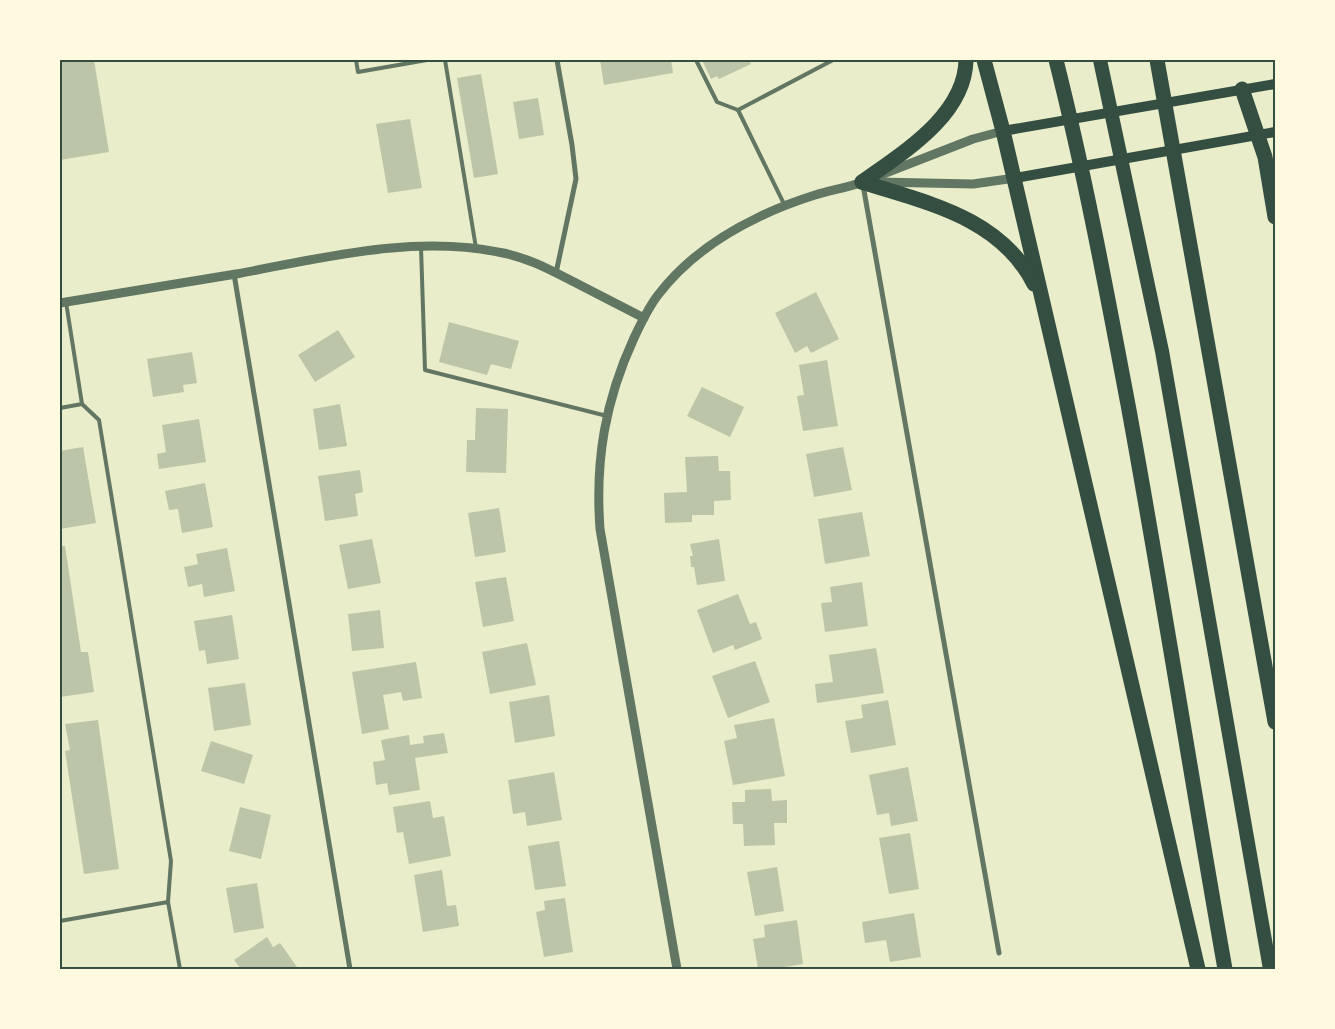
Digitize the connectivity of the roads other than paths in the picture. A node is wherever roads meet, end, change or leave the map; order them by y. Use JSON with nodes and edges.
{"nodes":[{"id":1,"x":356,"y":60,"type":"edge"},
{"id":2,"x":427,"y":60,"type":"edge"},
{"id":3,"x":445,"y":60,"type":"edge"},
{"id":4,"x":557,"y":60,"type":"edge"},
{"id":5,"x":696,"y":60,"type":"edge"},
{"id":6,"x":832,"y":60,"type":"edge"},
{"id":7,"x":966,"y":60,"type":"edge"},
{"id":8,"x":984,"y":60,"type":"edge"},
{"id":9,"x":1100,"y":60,"type":"edge"},
{"id":10,"x":1157,"y":60,"type":"edge"},
{"id":11,"x":1057,"y":63,"type":"edge"},
{"id":12,"x":1275,"y":84,"type":"edge"},
{"id":13,"x":1242,"y":88,"type":"junction"},
{"id":14,"x":738,"y":110,"type":"junction"},
{"id":15,"x":1004,"y":131,"type":"junction"},
{"id":16,"x":1275,"y":132,"type":"edge"},
{"id":17,"x":1258,"y":135,"type":"junction"},
{"id":18,"x":1015,"y":178,"type":"junction"},
{"id":19,"x":862,"y":182,"type":"junction"},
{"id":20,"x":786,"y":206,"type":"junction"},
{"id":21,"x":1275,"y":217,"type":"edge"},
{"id":22,"x":421,"y":247,"type":"junction"},
{"id":23,"x":476,"y":248,"type":"junction"},
{"id":24,"x":556,"y":273,"type":"junction"},
{"id":25,"x":234,"y":274,"type":"junction"},
{"id":26,"x":63,"y":302,"type":"edge"},
{"id":27,"x":1044,"y":309,"type":"junction"},
{"id":28,"x":644,"y":318,"type":"junction"},
{"id":29,"x":82,"y":404,"type":"junction"},
{"id":30,"x":60,"y":408,"type":"edge"},
{"id":31,"x":607,"y":416,"type":"junction"},
{"id":32,"x":1275,"y":722,"type":"edge"},
{"id":33,"x":168,"y":902,"type":"junction"},
{"id":34,"x":60,"y":921,"type":"edge"},
{"id":35,"x":1000,"y":953,"type":"dead end"},
{"id":36,"x":180,"y":969,"type":"edge"},
{"id":37,"x":350,"y":969,"type":"edge"},
{"id":38,"x":677,"y":969,"type":"edge"},
{"id":39,"x":1198,"y":969,"type":"edge"},
{"id":40,"x":1225,"y":969,"type":"edge"},
{"id":41,"x":1270,"y":969,"type":"edge"}],
"edges":[{"from":1,"to":2,"type":"lane"},
{"from":3,"to":23,"type":"lane"},
{"from":4,"to":24,"type":"street"},
{"from":5,"to":14,"type":"lane"},
{"from":6,"to":14,"type":"lane"},
{"from":7,"to":19,"type":"highway"},
{"from":8,"to":15,"type":"highway"},
{"from":9,"to":41,"type":"highway"},
{"from":10,"to":32,"type":"highway"},
{"from":11,"to":40,"type":"highway"},
{"from":12,"to":13,"type":"main road"},
{"from":13,"to":15,"type":"main road"},
{"from":13,"to":17,"type":"highway"},
{"from":14,"to":20,"type":"lane"},
{"from":15,"to":18,"type":"highway"},
{"from":15,"to":19,"type":"street"},
{"from":16,"to":17,"type":"main road"},
{"from":17,"to":18,"type":"main road"},
{"from":17,"to":21,"type":"highway"},
{"from":18,"to":19,"type":"street"},
{"from":18,"to":27,"type":"highway"},
{"from":19,"to":20,"type":"street"},
{"from":19,"to":27,"type":"highway"},
{"from":19,"to":35,"type":"street"},
{"from":20,"to":28,"type":"street"},
{"from":22,"to":23,"type":"street"},
{"from":22,"to":25,"type":"street"},
{"from":22,"to":31,"type":"lane"},
{"from":23,"to":24,"type":"street"},
{"from":24,"to":28,"type":"street"},
{"from":25,"to":26,"type":"street"},
{"from":25,"to":37,"type":"street"},
{"from":26,"to":29,"type":"lane"},
{"from":27,"to":39,"type":"highway"},
{"from":28,"to":31,"type":"street"},
{"from":29,"to":30,"type":"lane"},
{"from":29,"to":33,"type":"lane"},
{"from":31,"to":38,"type":"street"},
{"from":33,"to":34,"type":"lane"},
{"from":33,"to":36,"type":"lane"}]}
